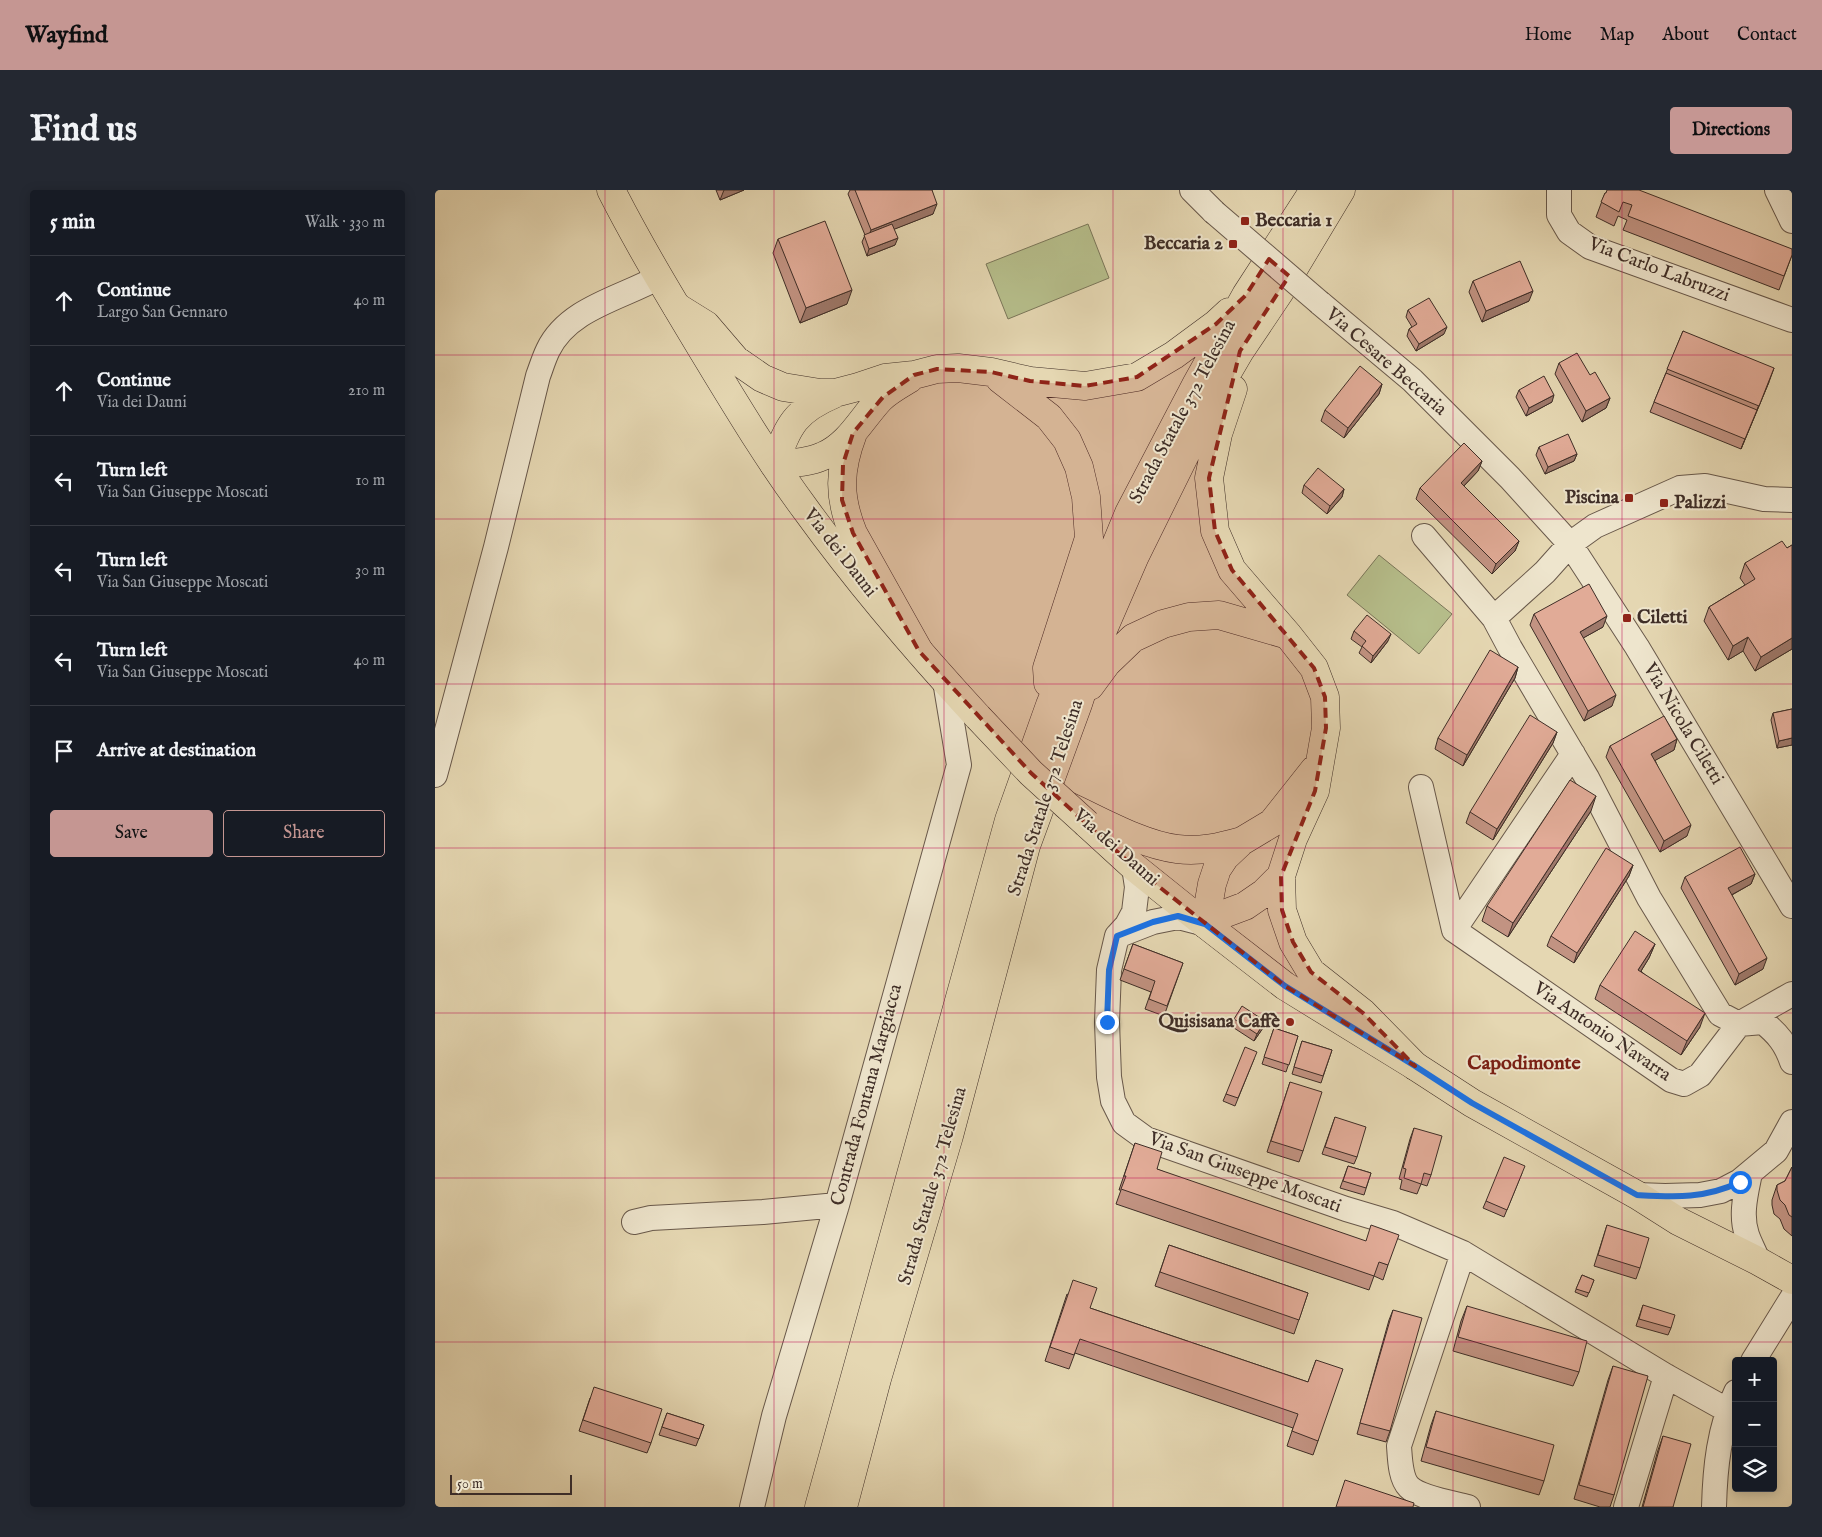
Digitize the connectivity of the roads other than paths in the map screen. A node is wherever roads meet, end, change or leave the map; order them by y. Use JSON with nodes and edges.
{"nodes":[{"id":1,"x":611,"y":190,"type":"edge"},
{"id":2,"x":1192,"y":190,"type":"edge"},
{"id":3,"x":1314,"y":190,"type":"edge"},
{"id":4,"x":1341,"y":190,"type":"edge"},
{"id":5,"x":1559,"y":190,"type":"edge"},
{"id":6,"x":1777,"y":190,"type":"edge"},
{"id":7,"x":1792,"y":221,"type":"edge"},
{"id":8,"x":659,"y":277,"type":"junction"},
{"id":9,"x":1246,"y":295,"type":"junction"},
{"id":10,"x":677,"y":307,"type":"junction"},
{"id":11,"x":1792,"y":320,"type":"edge"},
{"id":12,"x":1240,"y":351,"type":"junction"},
{"id":13,"x":991,"y":372,"type":"junction"},
{"id":14,"x":914,"y":375,"type":"junction"},
{"id":15,"x":835,"y":393,"type":"junction"},
{"id":16,"x":853,"y":433,"type":"junction"},
{"id":17,"x":774,"y":464,"type":"junction"},
{"id":18,"x":1792,"y":500,"type":"edge"},
{"id":19,"x":1424,"y":536,"type":"dead end"},
{"id":20,"x":1570,"y":544,"type":"junction"},
{"id":21,"x":1494,"y":618,"type":"junction"},
{"id":22,"x":1288,"y":635,"type":"junction"},
{"id":23,"x":919,"y":651,"type":"junction"},
{"id":24,"x":945,"y":681,"type":"junction"},
{"id":25,"x":1077,"y":704,"type":"junction"},
{"id":26,"x":1050,"y":705,"type":"junction"},
{"id":27,"x":1573,"y":754,"type":"junction"},
{"id":28,"x":1319,"y":765,"type":"junction"},
{"id":29,"x":435,"y":775,"type":"edge"},
{"id":30,"x":1421,"y":787,"type":"dead end"},
{"id":31,"x":1066,"y":806,"type":"junction"},
{"id":32,"x":1242,"y":841,"type":"junction"},
{"id":33,"x":1135,"y":866,"type":"junction"},
{"id":34,"x":1281,"y":876,"type":"junction"},
{"id":35,"x":1792,"y":906,"type":"edge"},
{"id":36,"x":1205,"y":924,"type":"junction"},
{"id":37,"x":1454,"y":930,"type":"junction"},
{"id":38,"x":1117,"y":936,"type":"junction"},
{"id":39,"x":1792,"y":994,"type":"edge"},
{"id":40,"x":1739,"y":1024,"type":"junction"},
{"id":41,"x":1792,"y":1062,"type":"edge"},
{"id":42,"x":1415,"y":1066,"type":"junction"},
{"id":43,"x":1792,"y":1122,"type":"edge"},
{"id":44,"x":1750,"y":1173,"type":"junction"},
{"id":45,"x":1637,"y":1195,"type":"junction"},
{"id":46,"x":837,"y":1205,"type":"junction"},
{"id":47,"x":635,"y":1222,"type":"dead end"},
{"id":48,"x":1463,"y":1253,"type":"junction"},
{"id":49,"x":1758,"y":1261,"type":"junction"},
{"id":50,"x":1792,"y":1280,"type":"edge"},
{"id":51,"x":1792,"y":1298,"type":"edge"},
{"id":52,"x":1755,"y":1357,"type":"edge"},
{"id":53,"x":1666,"y":1376,"type":"junction"},
{"id":54,"x":1732,"y":1401,"type":"edge"},
{"id":55,"x":752,"y":1507,"type":"edge"},
{"id":56,"x":819,"y":1507,"type":"edge"},
{"id":57,"x":843,"y":1507,"type":"edge"},
{"id":58,"x":1468,"y":1507,"type":"edge"},
{"id":59,"x":1626,"y":1507,"type":"edge"},
{"id":60,"x":1714,"y":1507,"type":"edge"}],
"edges":[{"from":1,"to":8,"type":"main road","name":"Via dei Dauni"},
{"from":2,"to":20,"type":"street","name":"Via Cesare Beccaria","bridge":true},
{"from":3,"to":9,"type":"main road","name":"Strada Statale 372 Telesina"},
{"from":4,"to":12,"type":"main road","name":"Strada Statale 372 Telesina"},
{"from":5,"to":11,"type":"street","name":"Via Carlo Labruzzi"},
{"from":6,"to":7,"type":"street"},
{"from":8,"to":10,"type":"main road","name":"Via dei Dauni"},
{"from":8,"to":29,"type":"street"},
{"from":9,"to":13,"type":"main road"},
{"from":9,"to":26,"type":"main road","name":"Strada Statale 372 Telesina"},
{"from":10,"to":15,"type":"main road"},
{"from":10,"to":17,"type":"main road","name":"Via dei Dauni"},
{"from":12,"to":22,"type":"main road"},
{"from":12,"to":25,"type":"main road","name":"Strada Statale 372 Telesina"},
{"from":13,"to":14,"type":"main road"},
{"from":13,"to":26,"type":"main road"},
{"from":14,"to":15,"type":"main road"},
{"from":14,"to":16,"type":"main road"},
{"from":15,"to":17,"type":"main road"},
{"from":16,"to":17,"type":"main road"},
{"from":16,"to":23,"type":"main road"},
{"from":17,"to":23,"type":"main road","name":"Via dei Dauni"},
{"from":18,"to":20,"type":"street"},
{"from":19,"to":21,"type":"street"},
{"from":20,"to":21,"type":"street"},
{"from":20,"to":35,"type":"street","name":"Via Nicola Ciletti"},
{"from":21,"to":27,"type":"street"},
{"from":22,"to":25,"type":"main road"},
{"from":22,"to":28,"type":"main road"},
{"from":23,"to":24,"type":"main road","name":"Via dei Dauni"},
{"from":24,"to":31,"type":"main road","name":"Via dei Dauni","bridge":true},
{"from":24,"to":46,"type":"street","name":"Contrada Fontana Margiacca"},
{"from":25,"to":57,"type":"main road","name":"Strada Statale 372 Telesina"},
{"from":26,"to":56,"type":"main road","name":"Strada Statale 372 Telesina"},
{"from":27,"to":37,"type":"street"},
{"from":27,"to":40,"type":"street"},
{"from":28,"to":32,"type":"main road"},
{"from":28,"to":34,"type":"main road"},
{"from":30,"to":37,"type":"street"},
{"from":31,"to":32,"type":"main road"},
{"from":31,"to":33,"type":"main road","name":"Via dei Dauni","bridge":true},
{"from":32,"to":36,"type":"main road"},
{"from":33,"to":36,"type":"main road","name":"Via dei Dauni"},
{"from":33,"to":38,"type":"street","name":"Via San Giuseppe Moscati"},
{"from":34,"to":36,"type":"main road"},
{"from":34,"to":42,"type":"main road"},
{"from":36,"to":38,"type":"street"},
{"from":36,"to":42,"type":"main road","name":"Via dei Dauni"},
{"from":37,"to":40,"type":"street","name":"Via Antonio Navarra"},
{"from":38,"to":48,"type":"street","name":"Via San Giuseppe Moscati"},
{"from":39,"to":40,"type":"street","name":"Via Antonio Navarra"},
{"from":40,"to":41,"type":"street"},
{"from":42,"to":45,"type":"main road","name":"Via dei Dauni"},
{"from":43,"to":44,"type":"street"},
{"from":44,"to":45,"type":"street"},
{"from":44,"to":49,"type":"street"},
{"from":45,"to":49,"type":"main road","name":"Via dei Dauni"},
{"from":46,"to":47,"type":"street"},
{"from":46,"to":55,"type":"street","name":"Contrada Fontana Margiacca"},
{"from":48,"to":53,"type":"street","name":"Via San Giuseppe Moscati"},
{"from":48,"to":58,"type":"street"},
{"from":49,"to":50,"type":"main road","name":"Via dei Dauni"},
{"from":51,"to":52,"type":"street"},
{"from":53,"to":54,"type":"street","name":"Via San Giuseppe Moscati"},
{"from":53,"to":59,"type":"street"},
{"from":54,"to":60,"type":"street"}]}
